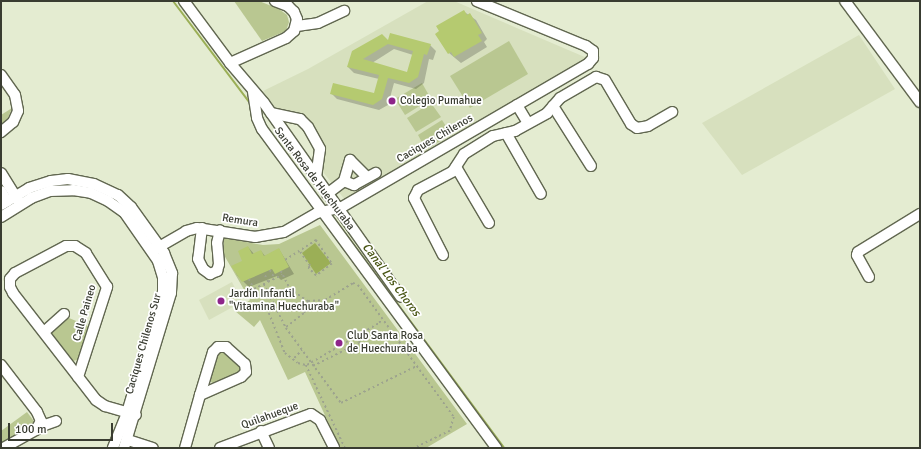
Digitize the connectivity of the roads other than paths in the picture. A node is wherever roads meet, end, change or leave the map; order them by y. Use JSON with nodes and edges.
{"nodes":[{"id":1,"x":184,"y":1,"type":"edge"},
{"id":2,"x":275,"y":1,"type":"edge"},
{"id":3,"x":477,"y":1,"type":"edge"},
{"id":4,"x":845,"y":1,"type":"edge"},
{"id":5,"x":344,"y":11,"type":"dead end"},
{"id":6,"x":297,"y":26,"type":"junction"},
{"id":7,"x":230,"y":63,"type":"junction"},
{"id":8,"x":1,"y":75,"type":"edge"},
{"id":9,"x":253,"y":92,"type":"junction"},
{"id":10,"x":920,"y":102,"type":"edge"},
{"id":11,"x":517,"y":105,"type":"junction"},
{"id":12,"x":553,"y":106,"type":"junction"},
{"id":13,"x":672,"y":112,"type":"dead end"},
{"id":14,"x":271,"y":113,"type":"junction"},
{"id":15,"x":278,"y":123,"type":"junction"},
{"id":16,"x":528,"y":123,"type":"junction"},
{"id":17,"x":262,"y":129,"type":"junction"},
{"id":18,"x":1,"y":132,"type":"edge"},
{"id":19,"x":506,"y":133,"type":"junction"},
{"id":20,"x":591,"y":166,"type":"dead end"},
{"id":21,"x":456,"y":167,"type":"junction"},
{"id":22,"x":1,"y":173,"type":"edge"},
{"id":23,"x":316,"y":176,"type":"junction"},
{"id":24,"x":344,"y":181,"type":"junction"},
{"id":25,"x":1,"y":191,"type":"edge"},
{"id":26,"x":327,"y":194,"type":"junction"},
{"id":27,"x":541,"y":194,"type":"dead end"},
{"id":28,"x":11,"y":202,"type":"edge"},
{"id":29,"x":336,"y":208,"type":"junction"},
{"id":30,"x":323,"y":211,"type":"junction"},
{"id":31,"x":920,"y":214,"type":"edge"},
{"id":32,"x":1,"y":217,"type":"edge"},
{"id":33,"x":489,"y":223,"type":"dead end"},
{"id":34,"x":202,"y":228,"type":"junction"},
{"id":35,"x":220,"y":230,"type":"junction"},
{"id":36,"x":156,"y":249,"type":"junction"},
{"id":37,"x":444,"y":255,"type":"dead end"},
{"id":38,"x":870,"y":277,"type":"dead end"},
{"id":39,"x":6,"y":280,"type":"edge"},
{"id":40,"x":401,"y":297,"type":"dead end"},
{"id":41,"x":64,"y":314,"type":"dead end"},
{"id":42,"x":44,"y":332,"type":"junction"},
{"id":43,"x":1,"y":365,"type":"edge"},
{"id":44,"x":78,"y":377,"type":"junction"},
{"id":45,"x":200,"y":395,"type":"junction"},
{"id":46,"x":131,"y":414,"type":"junction"},
{"id":47,"x":56,"y":421,"type":"dead end"},
{"id":48,"x":39,"y":427,"type":"junction"},
{"id":49,"x":261,"y":432,"type":"junction"},
{"id":50,"x":126,"y":444,"type":"edge"},
{"id":51,"x":4,"y":448,"type":"edge"},
{"id":52,"x":113,"y":448,"type":"edge"},
{"id":53,"x":153,"y":448,"type":"edge"},
{"id":54,"x":185,"y":448,"type":"edge"},
{"id":55,"x":220,"y":448,"type":"edge"},
{"id":56,"x":269,"y":448,"type":"edge"},
{"id":57,"x":334,"y":448,"type":"edge"},
{"id":58,"x":496,"y":448,"type":"edge"}],
"edges":[{"from":1,"to":7,"type":"street","name":"Santa Rosa de Huechuraba"},
{"from":2,"to":6,"type":"street"},
{"from":3,"to":11,"type":"street","name":"Caciques Chilenos"},
{"from":4,"to":10,"type":"street"},
{"from":5,"to":6,"type":"street"},
{"from":6,"to":7,"type":"street"},
{"from":7,"to":9,"type":"street","name":"Santa Rosa de Huechuraba"},
{"from":8,"to":18,"type":"street"},
{"from":9,"to":14,"type":"street","name":"Santa Rosa de Huechuraba"},
{"from":9,"to":17,"type":"street","name":"Santa Rosa de Huechuraba"},
{"from":11,"to":16,"type":"street"},
{"from":11,"to":29,"type":"street","name":"Caciques Chilenos"},
{"from":12,"to":13,"type":"street"},
{"from":12,"to":16,"type":"street"},
{"from":12,"to":20,"type":"street"},
{"from":14,"to":15,"type":"street","name":"Santa Rosa de Huechuraba"},
{"from":14,"to":23,"type":"street"},
{"from":15,"to":17,"type":"street"},
{"from":15,"to":23,"type":"street","name":"Santa Rosa de Huechuraba"},
{"from":16,"to":19,"type":"street"},
{"from":17,"to":30,"type":"street","name":"Santa Rosa de Huechuraba"},
{"from":19,"to":21,"type":"street"},
{"from":19,"to":27,"type":"street"},
{"from":21,"to":33,"type":"street"},
{"from":21,"to":37,"type":"street"},
{"from":22,"to":28,"type":"street"},
{"from":23,"to":26,"type":"street","name":"Santa Rosa de Huechuraba"},
{"from":24,"to":24,"type":"street"},
{"from":24,"to":26,"type":"street"},
{"from":25,"to":28,"type":"street"},
{"from":26,"to":29,"type":"street","name":"Santa Rosa de Huechuraba"},
{"from":28,"to":32,"type":"street","name":"Caciques Chilenos Sur"},
{"from":28,"to":36,"type":"street","name":"Caciques Chilenos Sur"},
{"from":29,"to":30,"type":"street","name":"Caciques Chilenos"},
{"from":29,"to":40,"type":"street","name":"Santa Rosa de Huechuraba"},
{"from":30,"to":35,"type":"street","name":"Remura"},
{"from":30,"to":58,"type":"street","name":"Santa Rosa de Huechuraba"},
{"from":31,"to":38,"type":"street"},
{"from":34,"to":35,"type":"street","name":"Remura"},
{"from":34,"to":35,"type":"street"},
{"from":34,"to":36,"type":"street","name":"Remura"},
{"from":36,"to":46,"type":"street","name":"Caciques Chilenos Sur"},
{"from":39,"to":42,"type":"street","name":"Calle Paineo"},
{"from":39,"to":44,"type":"street","name":"Calle Paineo"},
{"from":41,"to":42,"type":"street","name":"Calle Paineo"},
{"from":42,"to":44,"type":"street","name":"Calle Paineo"},
{"from":43,"to":48,"type":"street"},
{"from":44,"to":46,"type":"street","name":"Calle Paineo"},
{"from":45,"to":45,"type":"street"},
{"from":45,"to":54,"type":"street"},
{"from":46,"to":50,"type":"street","name":"Caciques Chilenos Sur"},
{"from":46,"to":52,"type":"street","name":"Caciques Chilenos Sur"},
{"from":47,"to":48,"type":"street"},
{"from":48,"to":51,"type":"street"},
{"from":49,"to":55,"type":"street","name":"Quilahueque"},
{"from":49,"to":56,"type":"street"},
{"from":49,"to":57,"type":"street","name":"Quilahueque"},
{"from":50,"to":53,"type":"street"}]}
